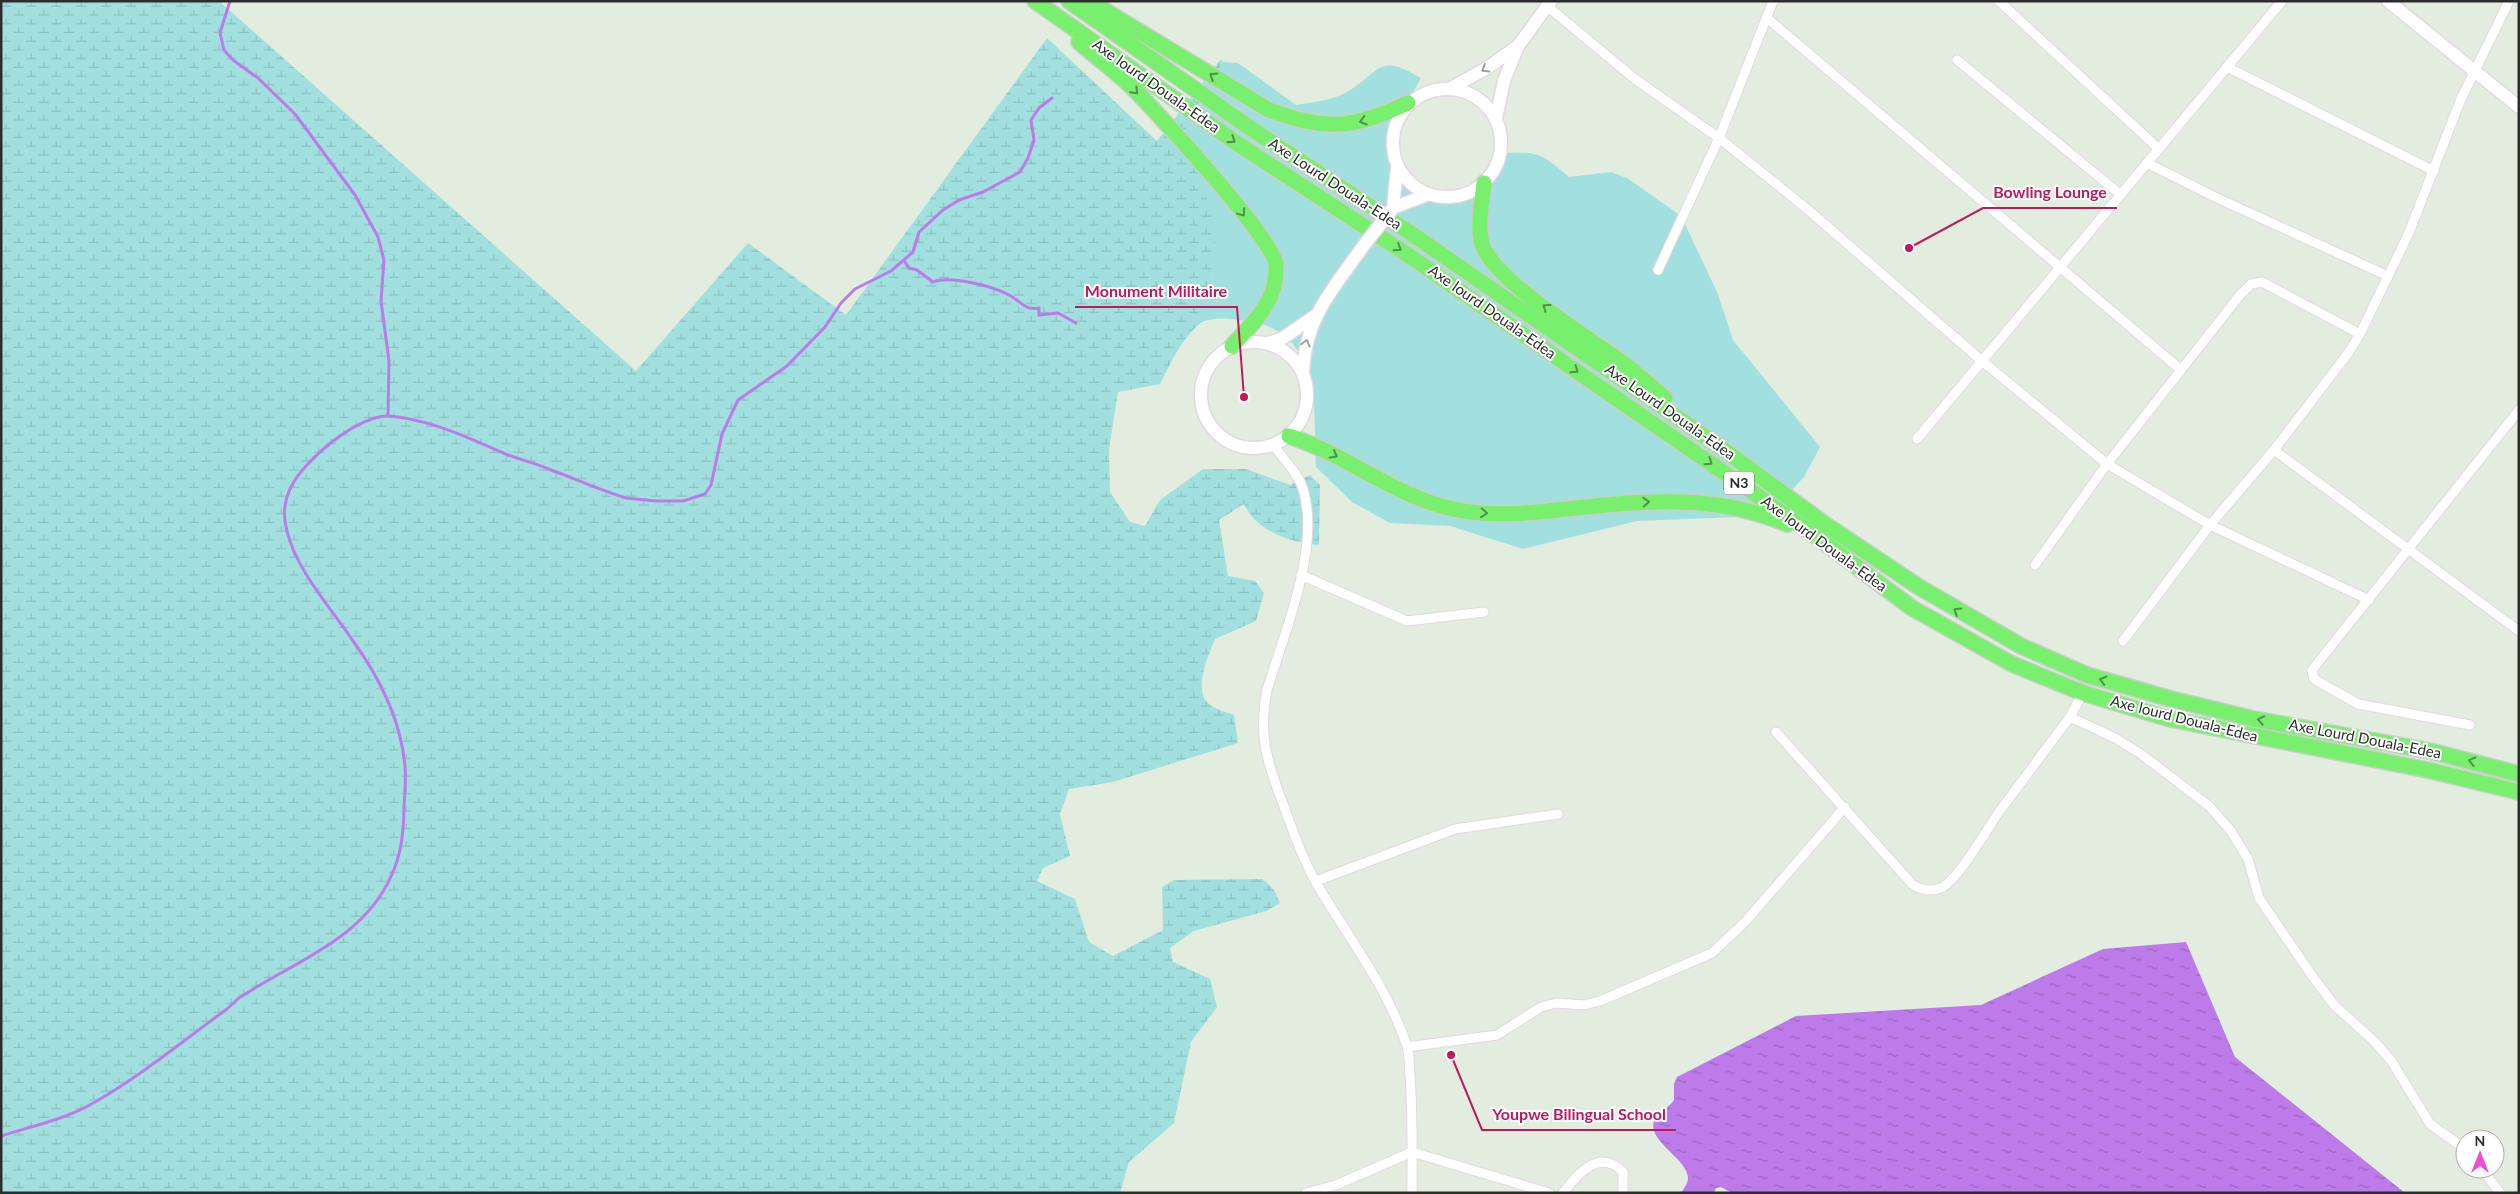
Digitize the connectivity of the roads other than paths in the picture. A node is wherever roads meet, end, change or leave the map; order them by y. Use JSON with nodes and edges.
{"nodes":[{"id":1,"x":1034,"y":1,"type":"edge"},
{"id":2,"x":1069,"y":1,"type":"edge"},
{"id":3,"x":1089,"y":1,"type":"edge"},
{"id":4,"x":1773,"y":1,"type":"edge"},
{"id":5,"x":1999,"y":1,"type":"edge"},
{"id":6,"x":2282,"y":1,"type":"edge"},
{"id":7,"x":2388,"y":1,"type":"edge"},
{"id":8,"x":2509,"y":1,"type":"edge"},
{"id":9,"x":1549,"y":4,"type":"edge"},
{"id":10,"x":1767,"y":18,"type":"junction"},
{"id":11,"x":1518,"y":46,"type":"junction"},
{"id":12,"x":1957,"y":60,"type":"dead end"},
{"id":13,"x":2227,"y":67,"type":"junction"},
{"id":14,"x":2475,"y":71,"type":"junction"},
{"id":15,"x":1451,"y":88,"type":"junction"},
{"id":16,"x":1408,"y":103,"type":"junction"},
{"id":17,"x":2519,"y":107,"type":"edge"},
{"id":18,"x":1496,"y":118,"type":"junction"},
{"id":19,"x":1719,"y":138,"type":"junction"},
{"id":20,"x":2159,"y":149,"type":"junction"},
{"id":21,"x":2148,"y":163,"type":"junction"},
{"id":22,"x":1397,"y":168,"type":"junction"},
{"id":23,"x":2434,"y":171,"type":"junction"},
{"id":24,"x":1484,"y":183,"type":"junction"},
{"id":25,"x":1429,"y":194,"type":"junction"},
{"id":26,"x":2121,"y":195,"type":"junction"},
{"id":27,"x":1393,"y":208,"type":"junction"},
{"id":28,"x":2060,"y":268,"type":"junction"},
{"id":29,"x":1658,"y":270,"type":"dead end"},
{"id":30,"x":2388,"y":276,"type":"junction"},
{"id":31,"x":1315,"y":316,"type":"junction"},
{"id":32,"x":2360,"y":334,"type":"junction"},
{"id":33,"x":1268,"y":343,"type":"junction"},
{"id":34,"x":1232,"y":346,"type":"junction"},
{"id":35,"x":1982,"y":361,"type":"junction"},
{"id":36,"x":2181,"y":370,"type":"junction"},
{"id":37,"x":1303,"y":372,"type":"junction"},
{"id":38,"x":2519,"y":410,"type":"edge"},
{"id":39,"x":1289,"y":436,"type":"junction"},
{"id":40,"x":1917,"y":439,"type":"dead end"},
{"id":41,"x":1274,"y":445,"type":"junction"},
{"id":42,"x":1720,"y":447,"type":"junction"},
{"id":43,"x":2274,"y":450,"type":"junction"},
{"id":44,"x":2107,"y":464,"type":"junction"},
{"id":45,"x":2210,"y":525,"type":"junction"},
{"id":46,"x":1816,"y":536,"type":"junction"},
{"id":47,"x":2410,"y":548,"type":"junction"},
{"id":48,"x":2035,"y":565,"type":"dead end"},
{"id":49,"x":1301,"y":575,"type":"junction"},
{"id":50,"x":2369,"y":600,"type":"junction"},
{"id":51,"x":1484,"y":612,"type":"dead end"},
{"id":52,"x":2519,"y":630,"type":"edge"},
{"id":53,"x":2123,"y":641,"type":"dead end"},
{"id":54,"x":2083,"y":693,"type":"junction"},
{"id":55,"x":2070,"y":717,"type":"junction"},
{"id":56,"x":2470,"y":725,"type":"dead end"},
{"id":57,"x":1776,"y":732,"type":"dead end"},
{"id":58,"x":2519,"y":774,"type":"edge"},
{"id":59,"x":2519,"y":792,"type":"edge"},
{"id":60,"x":1845,"y":807,"type":"junction"},
{"id":61,"x":1558,"y":814,"type":"dead end"},
{"id":62,"x":1316,"y":881,"type":"junction"},
{"id":63,"x":1407,"y":1048,"type":"junction"},
{"id":64,"x":2455,"y":1142,"type":"edge"},
{"id":65,"x":1412,"y":1152,"type":"junction"},
{"id":66,"x":2490,"y":1179,"type":"edge"},
{"id":67,"x":1306,"y":1193,"type":"edge"},
{"id":68,"x":1412,"y":1193,"type":"edge"},
{"id":69,"x":1549,"y":1193,"type":"edge"},
{"id":70,"x":1563,"y":1193,"type":"edge"},
{"id":71,"x":1623,"y":1193,"type":"edge"},
{"id":72,"x":2500,"y":1193,"type":"edge"}],
"edges":[{"from":1,"to":34,"type":"highway","one_way":true},
{"from":1,"to":46,"type":"highway","name":"Axe lourd Douala-Edea","number":"N3","one_way":true},
{"from":2,"to":42,"type":"highway","name":"Axe Lourd Douala-Edea","number":"N3"},
{"from":16,"to":3,"type":"highway","one_way":true},
{"from":4,"to":10,"type":"street"},
{"from":5,"to":20,"type":"street"},
{"from":6,"to":13,"type":"street"},
{"from":7,"to":14,"type":"main road"},
{"from":8,"to":14,"type":"street"},
{"from":9,"to":11,"type":"main road"},
{"from":9,"to":19,"type":"street"},
{"from":10,"to":19,"type":"street"},
{"from":10,"to":28,"type":"street"},
{"from":11,"to":15,"type":"main road","one_way":true},
{"from":11,"to":18,"type":"main road"},
{"from":12,"to":26,"type":"street"},
{"from":13,"to":20,"type":"street"},
{"from":13,"to":23,"type":"street"},
{"from":14,"to":17,"type":"main road"},
{"from":14,"to":23,"type":"street"},
{"from":15,"to":16,"type":"main road"},
{"from":15,"to":18,"type":"main road"},
{"from":16,"to":22,"type":"main road"},
{"from":18,"to":24,"type":"main road"},
{"from":19,"to":29,"type":"street"},
{"from":19,"to":35,"type":"street"},
{"from":20,"to":21,"type":"street"},
{"from":21,"to":26,"type":"street"},
{"from":21,"to":30,"type":"street"},
{"from":22,"to":25,"type":"main road"},
{"from":22,"to":27,"type":"main road"},
{"from":23,"to":30,"type":"street"},
{"from":24,"to":25,"type":"main road"},
{"from":42,"to":24,"type":"highway","one_way":true},
{"from":25,"to":27,"type":"main road"},
{"from":26,"to":28,"type":"street"},
{"from":27,"to":31,"type":"main road","bridge":true},
{"from":28,"to":35,"type":"street"},
{"from":28,"to":36,"type":"street"},
{"from":30,"to":32,"type":"street"},
{"from":31,"to":33,"type":"main road"},
{"from":37,"to":31,"type":"main road","one_way":true},
{"from":32,"to":36,"type":"street"},
{"from":32,"to":43,"type":"street"},
{"from":33,"to":34,"type":"main road"},
{"from":33,"to":37,"type":"main road"},
{"from":34,"to":41,"type":"main road"},
{"from":35,"to":40,"type":"street"},
{"from":35,"to":44,"type":"street"},
{"from":36,"to":44,"type":"street"},
{"from":37,"to":39,"type":"main road"},
{"from":38,"to":47,"type":"street"},
{"from":39,"to":41,"type":"main road"},
{"from":39,"to":46,"type":"highway","one_way":true},
{"from":41,"to":49,"type":"street"},
{"from":58,"to":42,"type":"highway","name":"Axe Lourd Douala-Edea","number":"N3","one_way":true},
{"from":43,"to":45,"type":"street"},
{"from":43,"to":47,"type":"street"},
{"from":44,"to":45,"type":"street"},
{"from":44,"to":48,"type":"street"},
{"from":45,"to":50,"type":"street"},
{"from":45,"to":53,"type":"street"},
{"from":46,"to":54,"type":"highway","name":"Axe lourd Douala-Edea","number":"N3"},
{"from":47,"to":50,"type":"street"},
{"from":47,"to":52,"type":"street"},
{"from":49,"to":51,"type":"street"},
{"from":49,"to":62,"type":"street"},
{"from":50,"to":56,"type":"street"},
{"from":54,"to":55,"type":"street"},
{"from":54,"to":59,"type":"highway","name":"Axe lourd Douala-Edea","number":"N3"},
{"from":55,"to":60,"type":"street"},
{"from":55,"to":64,"type":"street"},
{"from":57,"to":60,"type":"street"},
{"from":60,"to":63,"type":"street"},
{"from":61,"to":62,"type":"street"},
{"from":62,"to":63,"type":"street"},
{"from":63,"to":65,"type":"street"},
{"from":65,"to":67,"type":"street"},
{"from":65,"to":68,"type":"street"},
{"from":65,"to":69,"type":"street"},
{"from":66,"to":72,"type":"street"},
{"from":70,"to":71,"type":"street"}]}
